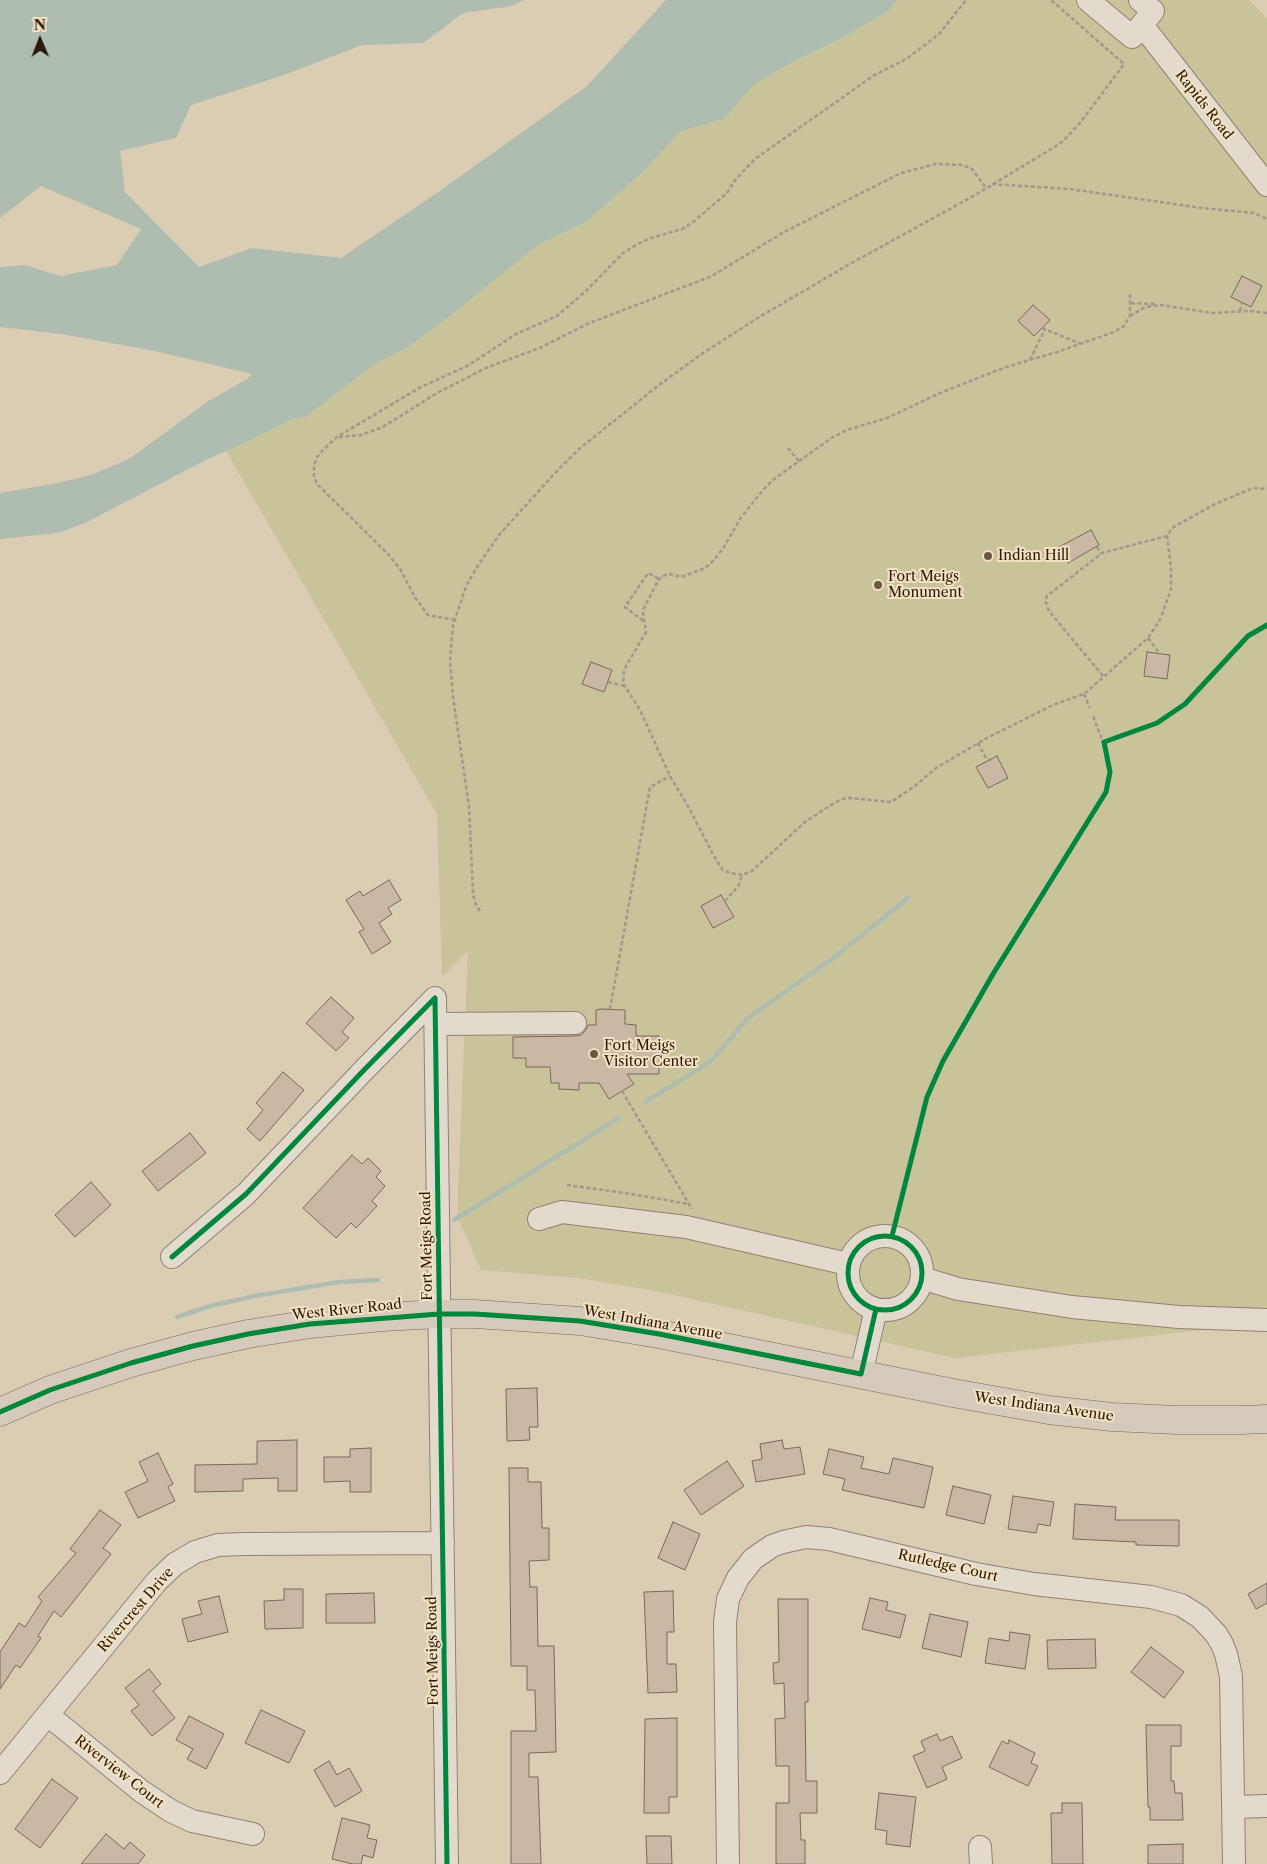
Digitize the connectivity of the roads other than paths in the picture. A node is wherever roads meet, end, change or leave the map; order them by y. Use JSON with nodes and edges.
{"nodes":[{"id":1,"x":1088,"y":0,"type":"edge"},
{"id":2,"x":1140,"y":0,"type":"edge"},
{"id":3,"x":1142,"y":25,"type":"junction"},
{"id":4,"x":1267,"y":185,"type":"edge"},
{"id":5,"x":575,"y":1023,"type":"dead end"},
{"id":6,"x":436,"y":1024,"type":"junction"},
{"id":7,"x":540,"y":1219,"type":"dead end"},
{"id":8,"x":172,"y":1258,"type":"dead end"},
{"id":9,"x":848,"y":1264,"type":"junction"},
{"id":10,"x":922,"y":1278,"type":"junction"},
{"id":11,"x":876,"y":1309,"type":"junction"},
{"id":12,"x":439,"y":1314,"type":"junction"},
{"id":13,"x":1267,"y":1320,"type":"edge"},
{"id":14,"x":861,"y":1374,"type":"junction"},
{"id":15,"x":0,"y":1412,"type":"edge"},
{"id":16,"x":1267,"y":1419,"type":"edge"},
{"id":17,"x":443,"y":1543,"type":"junction"},
{"id":18,"x":48,"y":1715,"type":"junction"},
{"id":19,"x":0,"y":1773,"type":"edge"},
{"id":20,"x":1267,"y":1806,"type":"edge"},
{"id":21,"x":1233,"y":1807,"type":"junction"},
{"id":22,"x":253,"y":1834,"type":"dead end"},
{"id":23,"x":447,"y":1864,"type":"edge"},
{"id":24,"x":728,"y":1864,"type":"edge"},
{"id":25,"x":1234,"y":1864,"type":"edge"}],
"edges":[{"from":1,"to":3,"type":"street"},
{"from":2,"to":3,"type":"street"},
{"from":3,"to":4,"type":"street","name":"Rapids Road"},
{"from":5,"to":6,"type":"street"},
{"from":6,"to":8,"type":"street","name":"Fort Meigs Road"},
{"from":6,"to":12,"type":"street","name":"Fort Meigs Road"},
{"from":7,"to":9,"type":"street"},
{"from":9,"to":10,"type":"street"},
{"from":9,"to":11,"type":"street"},
{"from":10,"to":11,"type":"street"},
{"from":10,"to":13,"type":"street"},
{"from":11,"to":14,"type":"street"},
{"from":12,"to":14,"type":"main road","name":"West Indiana Avenue"},
{"from":12,"to":15,"type":"main road","name":"West River Road"},
{"from":12,"to":17,"type":"street","name":"Fort Meigs Road"},
{"from":14,"to":16,"type":"main road","name":"West Indiana Avenue"},
{"from":17,"to":18,"type":"street","name":"Rivercrest Drive"},
{"from":17,"to":23,"type":"street","name":"Fort Meigs Road"},
{"from":18,"to":19,"type":"street","name":"Rivercrest Drive"},
{"from":18,"to":22,"type":"street","name":"Riverview Court"},
{"from":20,"to":21,"type":"street"},
{"from":21,"to":24,"type":"street","name":"Rutledge Court"},
{"from":21,"to":25,"type":"street","name":"Rutledge Court"}]}
